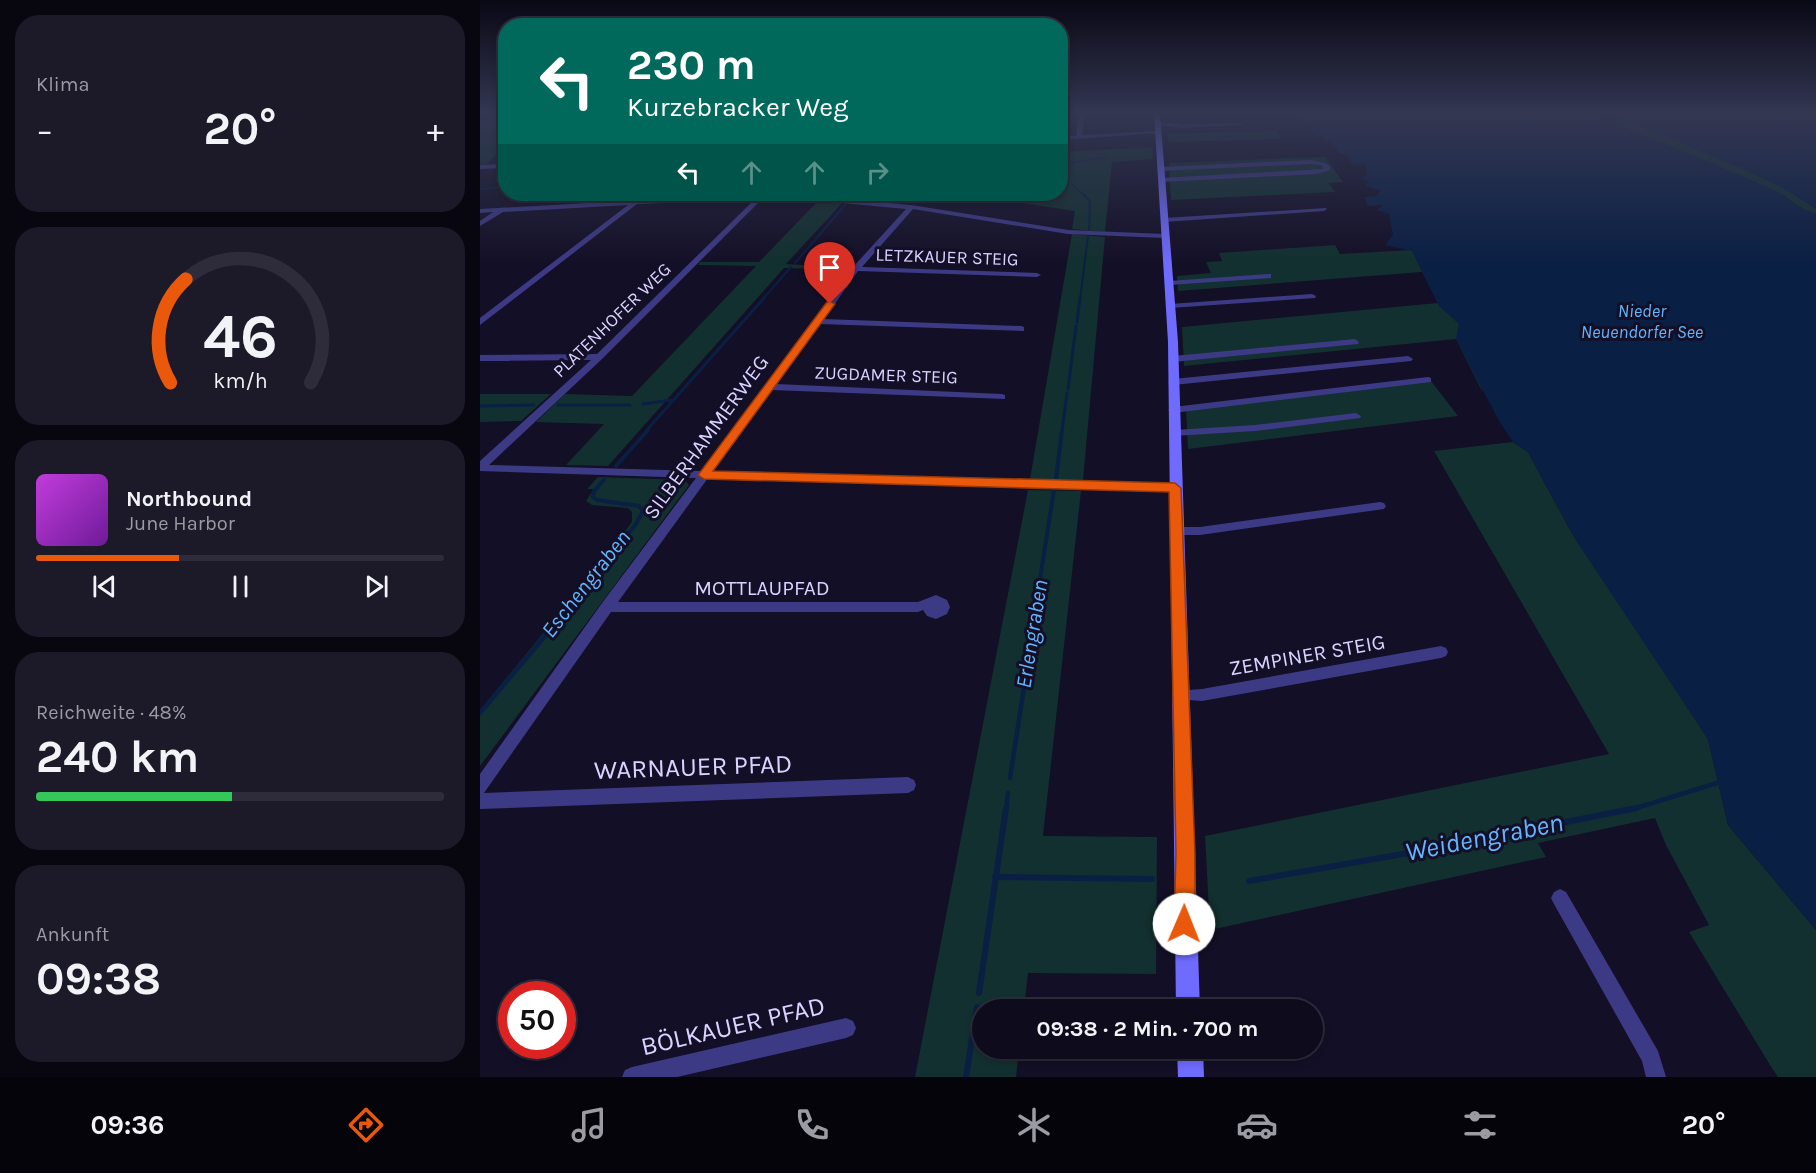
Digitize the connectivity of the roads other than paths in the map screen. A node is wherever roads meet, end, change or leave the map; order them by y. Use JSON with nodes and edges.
{"nodes":[{"id":1,"x":1160,"y":163,"type":"edge"},
{"id":2,"x":1295,"y":163,"type":"edge"},
{"id":3,"x":1315,"y":163,"type":"edge"},
{"id":4,"x":498,"y":166,"type":"edge"},
{"id":5,"x":480,"y":167,"type":"edge"},
{"id":6,"x":1161,"y":174,"type":"junction"},
{"id":7,"x":654,"y":201,"type":"edge"},
{"id":8,"x":757,"y":201,"type":"edge"},
{"id":9,"x":847,"y":201,"type":"edge"},
{"id":10,"x":636,"y":202,"type":"junction"},
{"id":11,"x":911,"y":207,"type":"junction"},
{"id":12,"x":1324,"y":208,"type":"dead end"},
{"id":13,"x":501,"y":210,"type":"junction"},
{"id":14,"x":480,"y":212,"type":"edge"},
{"id":15,"x":480,"y":224,"type":"edge"},
{"id":16,"x":1164,"y":228,"type":"junction"},
{"id":17,"x":856,"y":269,"type":"junction"},
{"id":18,"x":1037,"y":275,"type":"dead end"},
{"id":19,"x":1268,"y":276,"type":"dead end"},
{"id":20,"x":1169,"y":283,"type":"junction"},
{"id":21,"x":1311,"y":296,"type":"dead end"},
{"id":22,"x":1170,"y":306,"type":"junction"},
{"id":23,"x":817,"y":321,"type":"junction"},
{"id":24,"x":480,"y":322,"type":"edge"},
{"id":25,"x":1021,"y":329,"type":"dead end"},
{"id":26,"x":1355,"y":342,"type":"dead end"},
{"id":27,"x":599,"y":357,"type":"junction"},
{"id":28,"x":480,"y":358,"type":"edge"},
{"id":29,"x":1173,"y":359,"type":"junction"},
{"id":30,"x":1408,"y":359,"type":"dead end"},
{"id":31,"x":1428,"y":380,"type":"dead end"},
{"id":32,"x":1173,"y":382,"type":"junction"},
{"id":33,"x":769,"y":387,"type":"junction"},
{"id":34,"x":1002,"y":397,"type":"dead end"},
{"id":35,"x":1173,"y":410,"type":"junction"},
{"id":36,"x":1356,"y":416,"type":"dead end"},
{"id":37,"x":1174,"y":433,"type":"junction"},
{"id":38,"x":480,"y":467,"type":"edge"},
{"id":39,"x":704,"y":475,"type":"junction"},
{"id":40,"x":1175,"y":488,"type":"junction"},
{"id":41,"x":1380,"y":506,"type":"dead end"},
{"id":42,"x":1176,"y":531,"type":"junction"},
{"id":43,"x":926,"y":606,"type":"dead end"},
{"id":44,"x":606,"y":608,"type":"junction"},
{"id":45,"x":1441,"y":652,"type":"dead end"},
{"id":46,"x":1180,"y":695,"type":"junction"},
{"id":47,"x":908,"y":785,"type":"dead end"},
{"id":48,"x":480,"y":787,"type":"edge"},
{"id":49,"x":480,"y":801,"type":"edge"},
{"id":50,"x":1560,"y":898,"type":"dead end"},
{"id":51,"x":1188,"y":999,"type":"edge"},
{"id":52,"x":846,"y":1028,"type":"dead end"},
{"id":53,"x":1190,"y":1059,"type":"edge"},
{"id":54,"x":632,"y":1077,"type":"edge"},
{"id":55,"x":1191,"y":1077,"type":"edge"},
{"id":56,"x":1656,"y":1077,"type":"edge"}],
"edges":[{"from":1,"to":6,"type":"main road"},
{"from":2,"to":6,"type":"street"},
{"from":3,"to":6,"type":"street"},
{"from":4,"to":5,"type":"street"},
{"from":6,"to":16,"type":"main road"},
{"from":7,"to":10,"type":"street"},
{"from":8,"to":27,"type":"street","name":"PLATENHOFER WEG"},
{"from":9,"to":11,"type":"street"},
{"from":10,"to":13,"type":"street"},
{"from":10,"to":24,"type":"street"},
{"from":11,"to":16,"type":"street"},
{"from":11,"to":17,"type":"street","name":"SILBERHAMMERWEG"},
{"from":12,"to":16,"type":"street"},
{"from":13,"to":14,"type":"street"},
{"from":13,"to":15,"type":"street"},
{"from":16,"to":20,"type":"main road"},
{"from":17,"to":18,"type":"street","name":"LETZKAUER STEIG"},
{"from":17,"to":23,"type":"street","name":"SILBERHAMMERWEG"},
{"from":19,"to":20,"type":"street"},
{"from":20,"to":22,"type":"main road"},
{"from":21,"to":22,"type":"street"},
{"from":22,"to":29,"type":"main road"},
{"from":23,"to":25,"type":"street"},
{"from":23,"to":33,"type":"street","name":"SILBERHAMMERWEG"},
{"from":26,"to":29,"type":"street"},
{"from":27,"to":28,"type":"street"},
{"from":27,"to":38,"type":"street","name":"PLATENHOFER WEG"},
{"from":29,"to":32,"type":"main road"},
{"from":30,"to":32,"type":"street"},
{"from":31,"to":35,"type":"street"},
{"from":32,"to":35,"type":"main road"},
{"from":33,"to":34,"type":"street","name":"ZUGDAMER STEIG"},
{"from":33,"to":39,"type":"street","name":"SILBERHAMMERWEG"},
{"from":35,"to":37,"type":"main road"},
{"from":36,"to":37,"type":"street"},
{"from":37,"to":40,"type":"main road"},
{"from":38,"to":39,"type":"street"},
{"from":39,"to":40,"type":"street"},
{"from":39,"to":44,"type":"street","name":"SILBERHAMMERWEG"},
{"from":40,"to":42,"type":"main road"},
{"from":41,"to":42,"type":"street"},
{"from":42,"to":46,"type":"main road"},
{"from":43,"to":44,"type":"street","name":"MOTTLAUPFAD"},
{"from":44,"to":48,"type":"street","name":"SILBERHAMMERWEG"},
{"from":45,"to":46,"type":"street","name":"ZEMPINER STEIG"},
{"from":46,"to":51,"type":"main road"},
{"from":47,"to":49,"type":"street","name":"WARNAUER PFAD"},
{"from":50,"to":56,"type":"street"},
{"from":52,"to":54,"type":"street","name":"BÖLKAUER PFAD"},
{"from":53,"to":55,"type":"main road"}]}
